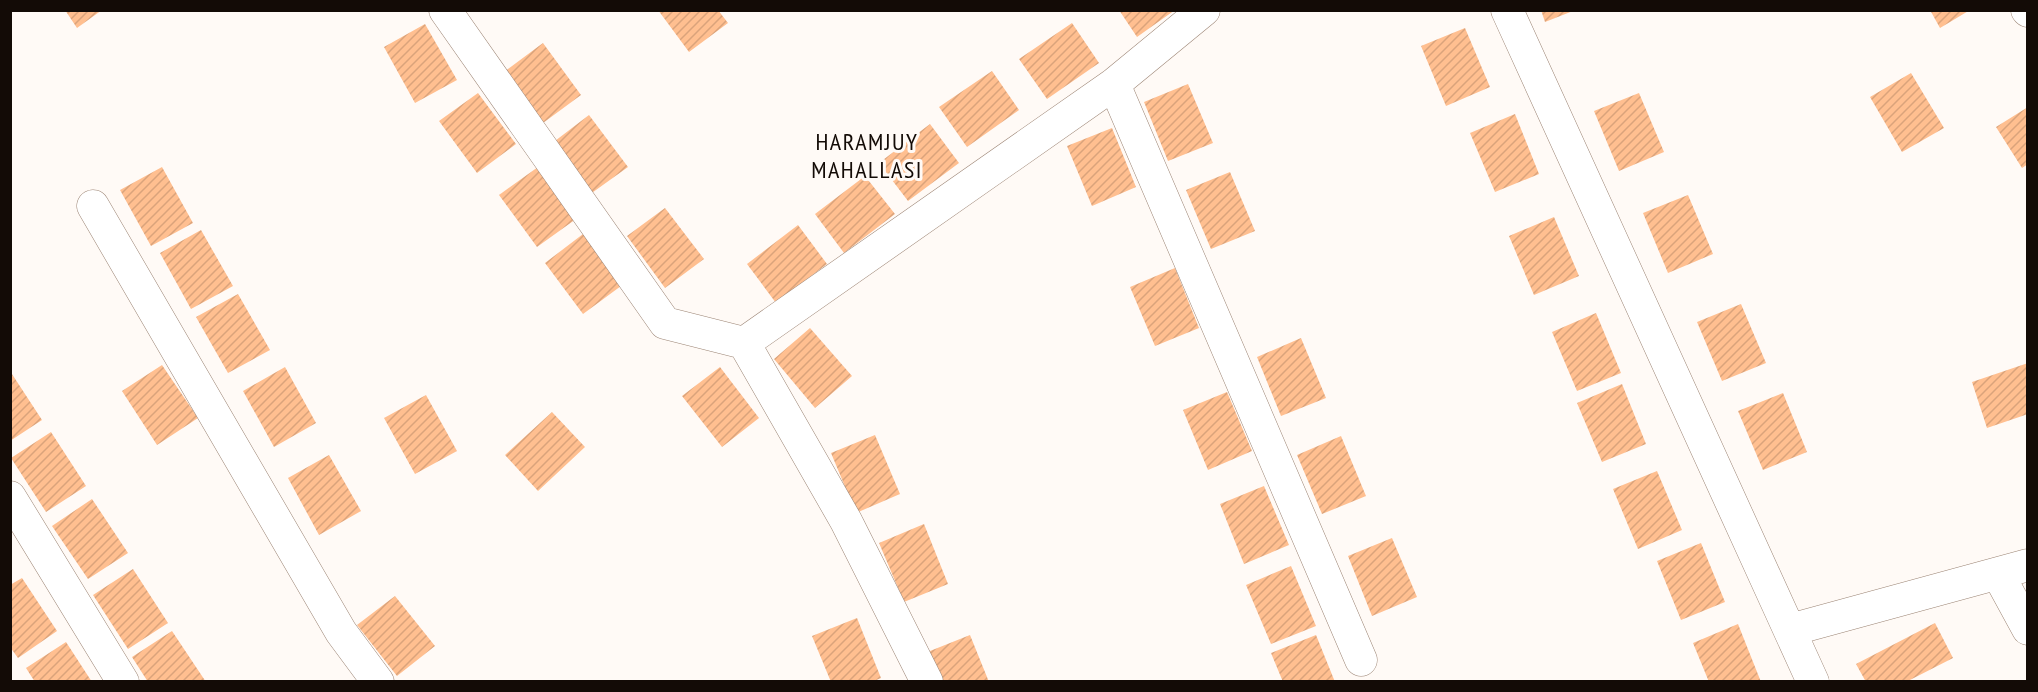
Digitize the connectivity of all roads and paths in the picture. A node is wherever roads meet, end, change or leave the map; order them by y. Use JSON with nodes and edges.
{"nodes":[{"id":1,"x":445,"y":10,"type":"edge"},
{"id":2,"x":1204,"y":10,"type":"edge"},
{"id":3,"x":1507,"y":10,"type":"edge"},
{"id":4,"x":1114,"y":84,"type":"junction"},
{"id":5,"x":93,"y":206,"type":"dead end"},
{"id":6,"x":744,"y":343,"type":"junction"},
{"id":7,"x":10,"y":497,"type":"edge"},
{"id":8,"x":2013,"y":569,"type":"edge"},
{"id":9,"x":2028,"y":629,"type":"edge"},
{"id":10,"x":1790,"y":630,"type":"junction"},
{"id":11,"x":1361,"y":660,"type":"dead end"},
{"id":12,"x":123,"y":681,"type":"edge"},
{"id":13,"x":378,"y":681,"type":"edge"},
{"id":14,"x":927,"y":681,"type":"edge"},
{"id":15,"x":1813,"y":681,"type":"edge"}],
"edges":[{"from":1,"to":6,"type":"street"},
{"from":2,"to":4,"type":"street"},
{"from":3,"to":10,"type":"street"},
{"from":4,"to":6,"type":"street"},
{"from":4,"to":11,"type":"street"},
{"from":5,"to":13,"type":"street"},
{"from":6,"to":14,"type":"street"},
{"from":7,"to":12,"type":"street"},
{"from":8,"to":9,"type":"street"},
{"from":8,"to":10,"type":"street"},
{"from":10,"to":15,"type":"street"}]}
